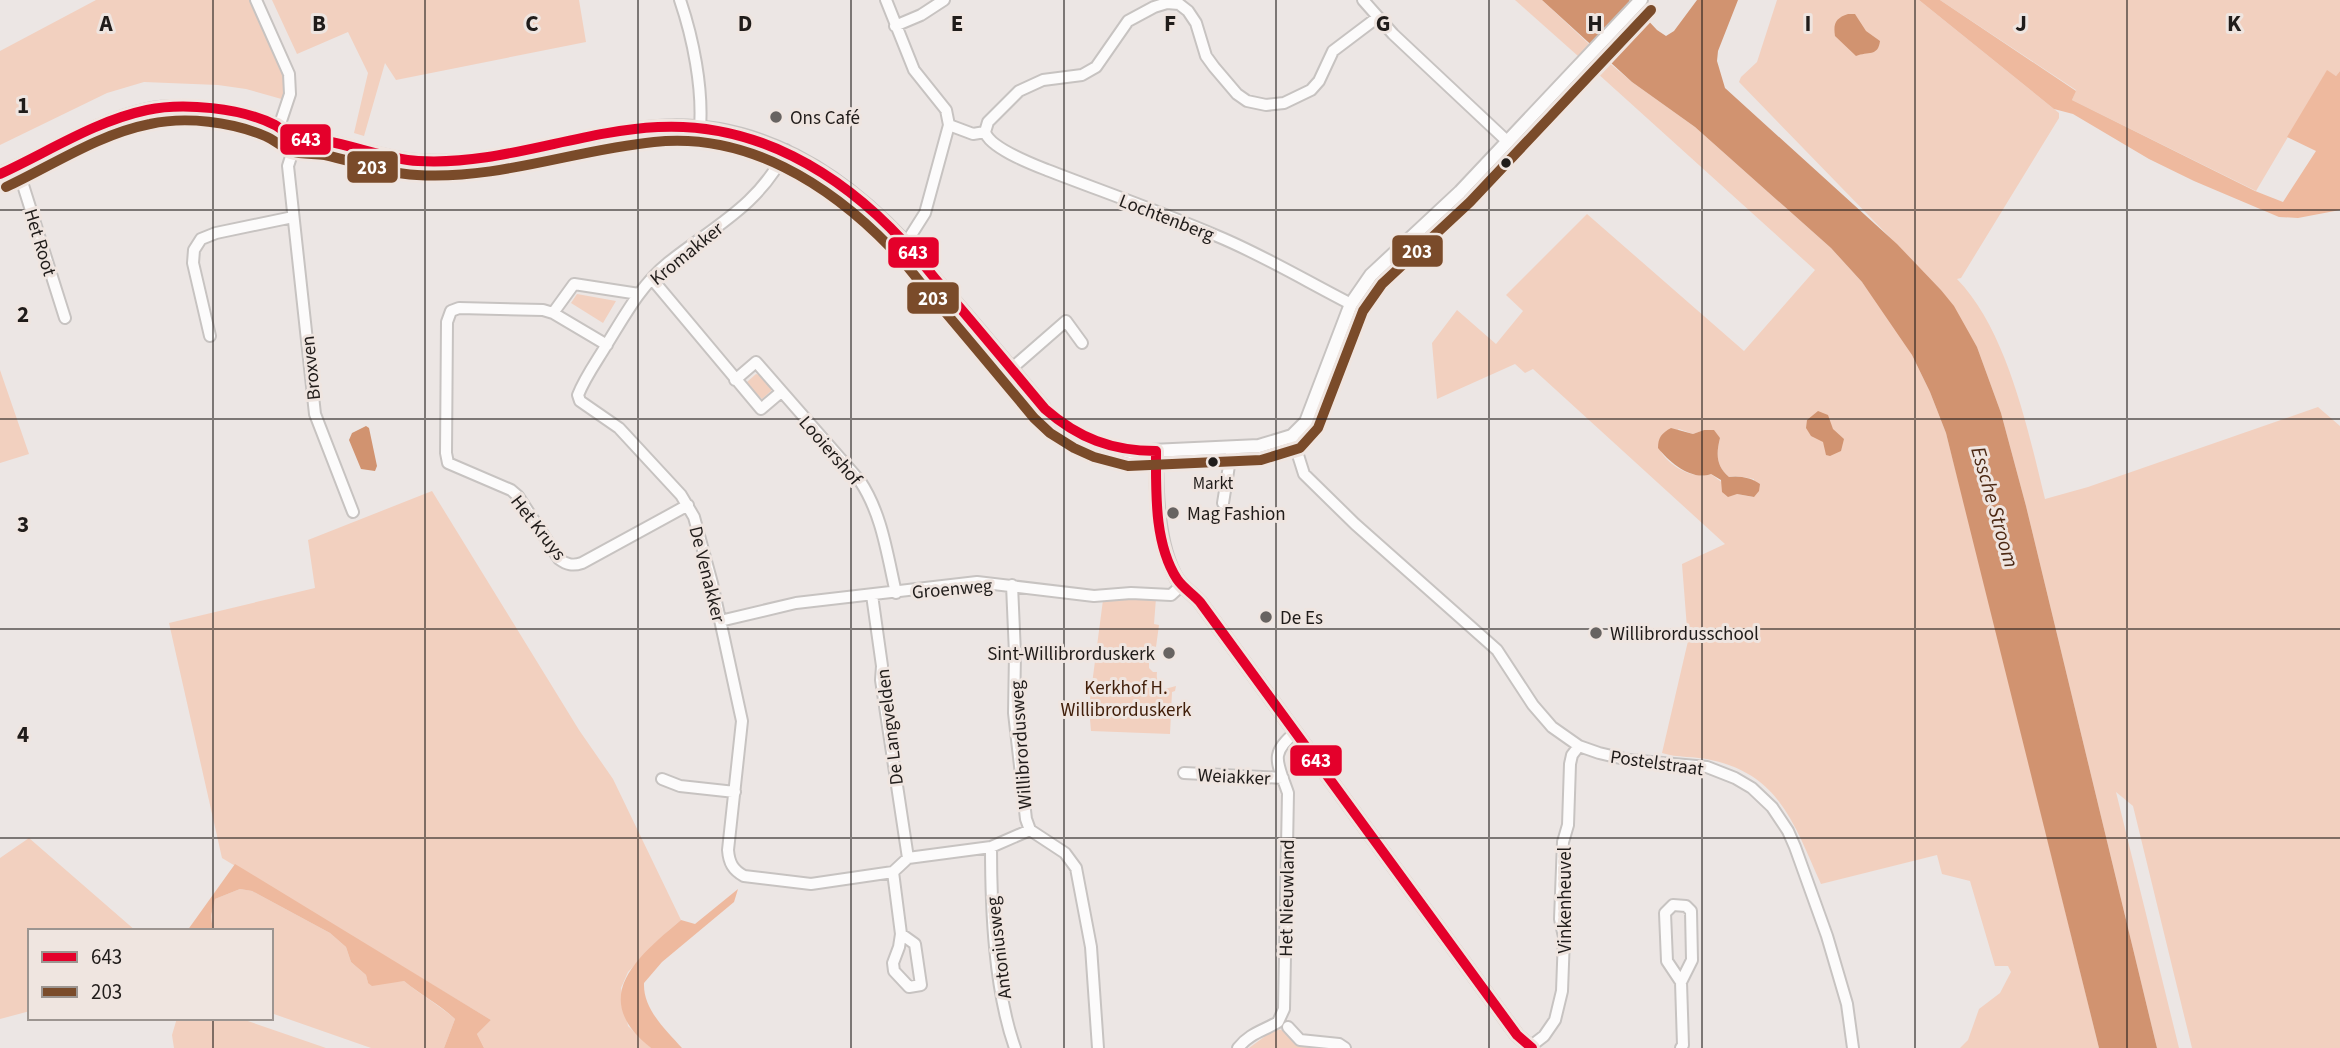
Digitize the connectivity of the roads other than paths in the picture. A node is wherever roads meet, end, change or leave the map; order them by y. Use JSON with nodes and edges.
{"nodes":[{"id":1,"x":256,"y":0,"type":"edge"},
{"id":2,"x":680,"y":0,"type":"edge"},
{"id":3,"x":886,"y":0,"type":"edge"},
{"id":4,"x":944,"y":0,"type":"edge"},
{"id":5,"x":1363,"y":0,"type":"edge"},
{"id":6,"x":1641,"y":0,"type":"edge"},
{"id":7,"x":1153,"y":4,"type":"edge"},
{"id":8,"x":1378,"y":17,"type":"junction"},
{"id":9,"x":895,"y":26,"type":"junction"},
{"id":10,"x":949,"y":125,"type":"junction"},
{"id":11,"x":278,"y":127,"type":"junction"},
{"id":12,"x":699,"y":128,"type":"junction"},
{"id":13,"x":985,"y":132,"type":"junction"},
{"id":14,"x":297,"y":138,"type":"junction"},
{"id":15,"x":1508,"y":142,"type":"junction"},
{"id":16,"x":786,"y":150,"type":"junction"},
{"id":17,"x":17,"y":166,"type":"junction"},
{"id":18,"x":0,"y":174,"type":"edge"},
{"id":19,"x":293,"y":217,"type":"junction"},
{"id":20,"x":906,"y":243,"type":"junction"},
{"id":21,"x":652,"y":279,"type":"junction"},
{"id":22,"x":639,"y":294,"type":"junction"},
{"id":23,"x":1351,"y":304,"type":"junction"},
{"id":24,"x":553,"y":313,"type":"junction"},
{"id":25,"x":65,"y":318,"type":"dead end"},
{"id":26,"x":210,"y":336,"type":"dead end"},
{"id":27,"x":1082,"y":343,"type":"dead end"},
{"id":28,"x":607,"y":345,"type":"junction"},
{"id":29,"x":1011,"y":369,"type":"junction"},
{"id":30,"x":735,"y":380,"type":"junction"},
{"id":31,"x":781,"y":391,"type":"junction"},
{"id":32,"x":580,"y":401,"type":"joint"},
{"id":33,"x":1292,"y":436,"type":"junction"},
{"id":34,"x":1232,"y":447,"type":"junction"},
{"id":35,"x":1156,"y":451,"type":"junction"},
{"id":36,"x":1223,"y":503,"type":"dead end"},
{"id":37,"x":688,"y":505,"type":"junction"},
{"id":38,"x":353,"y":512,"type":"dead end"},
{"id":39,"x":1012,"y":585,"type":"junction"},
{"id":40,"x":1182,"y":585,"type":"junction"},
{"id":41,"x":896,"y":593,"type":"junction"},
{"id":42,"x":872,"y":595,"type":"junction"},
{"id":43,"x":720,"y":621,"type":"junction"},
{"id":44,"x":1296,"y":732,"type":"junction"},
{"id":45,"x":1579,"y":746,"type":"junction"},
{"id":46,"x":1184,"y":773,"type":"dead end"},
{"id":47,"x":1283,"y":778,"type":"junction"},
{"id":48,"x":662,"y":779,"type":"dead end"},
{"id":49,"x":735,"y":792,"type":"junction"},
{"id":50,"x":1030,"y":830,"type":"junction"},
{"id":51,"x":991,"y":847,"type":"junction"},
{"id":52,"x":908,"y":858,"type":"junction"},
{"id":53,"x":893,"y":872,"type":"junction"},
{"id":54,"x":901,"y":934,"type":"dead end"},
{"id":55,"x":1681,"y":982,"type":"junction"},
{"id":56,"x":1288,"y":1027,"type":"dead end"},
{"id":57,"x":1531,"y":1047,"type":"edge"},
{"id":58,"x":1683,"y":1047,"type":"edge"},
{"id":59,"x":1015,"y":1048,"type":"edge"},
{"id":60,"x":1098,"y":1048,"type":"edge"},
{"id":61,"x":1238,"y":1048,"type":"edge"},
{"id":62,"x":1345,"y":1048,"type":"edge"},
{"id":63,"x":1853,"y":1048,"type":"edge"}],
"edges":[{"from":1,"to":11,"type":"street"},
{"from":2,"to":12,"type":"street"},
{"from":3,"to":9,"type":"street"},
{"from":4,"to":9,"type":"street"},
{"from":5,"to":8,"type":"street"},
{"from":6,"to":15,"type":"street"},
{"from":7,"to":8,"type":"street"},
{"from":7,"to":13,"type":"street"},
{"from":8,"to":15,"type":"street"},
{"from":9,"to":10,"type":"street"},
{"from":10,"to":13,"type":"street"},
{"from":10,"to":20,"type":"street"},
{"from":11,"to":14,"type":"street"},
{"from":11,"to":17,"type":"street"},
{"from":12,"to":14,"type":"street"},
{"from":12,"to":16,"type":"street"},
{"from":13,"to":23,"type":"street","name":"Lochtenberg"},
{"from":14,"to":19,"type":"street","name":"Broxven"},
{"from":15,"to":23,"type":"street"},
{"from":16,"to":20,"type":"street"},
{"from":16,"to":21,"type":"street","name":"Kromakker"},
{"from":17,"to":18,"type":"street"},
{"from":17,"to":25,"type":"street","name":"Het Root"},
{"from":19,"to":26,"type":"street"},
{"from":19,"to":38,"type":"street","name":"Broxven"},
{"from":20,"to":29,"type":"street"},
{"from":21,"to":22,"type":"street","name":"Kromakker"},
{"from":21,"to":30,"type":"street"},
{"from":22,"to":24,"type":"street"},
{"from":22,"to":28,"type":"street","name":"Kromakker"},
{"from":23,"to":33,"type":"street"},
{"from":24,"to":28,"type":"street"},
{"from":24,"to":37,"type":"street","name":"Het Kruys"},
{"from":27,"to":29,"type":"street"},
{"from":28,"to":32,"type":"street","name":"Kromakker"},
{"from":29,"to":35,"type":"street"},
{"from":30,"to":31,"type":"street"},
{"from":30,"to":31,"type":"street","name":"Looiershof"},
{"from":31,"to":41,"type":"street","name":"Looiershof"},
{"from":32,"to":37,"type":"street","name":"De Venakker"},
{"from":33,"to":34,"type":"street"},
{"from":33,"to":45,"type":"street","name":"Postelstraat"},
{"from":34,"to":35,"type":"street"},
{"from":34,"to":36,"type":"street"},
{"from":35,"to":40,"type":"street"},
{"from":37,"to":43,"type":"street","name":"De Venakker"},
{"from":39,"to":40,"type":"street","name":"Groenweg"},
{"from":39,"to":41,"type":"street","name":"Groenweg"},
{"from":39,"to":50,"type":"street","name":"Willibrordusweg"},
{"from":40,"to":44,"type":"street"},
{"from":41,"to":42,"type":"street","name":"Groenweg"},
{"from":42,"to":43,"type":"street","name":"Groenweg"},
{"from":42,"to":52,"type":"street","name":"De Langvelden"},
{"from":43,"to":49,"type":"street","name":"De Venakker"},
{"from":44,"to":47,"type":"street","name":"Het Nieuwland"},
{"from":44,"to":57,"type":"street"},
{"from":45,"to":57,"type":"street","name":"Vinkenheuvel"},
{"from":45,"to":63,"type":"street","name":"Postelstraat"},
{"from":46,"to":47,"type":"street","name":"Weiakker"},
{"from":47,"to":61,"type":"street","name":"Het Nieuwland"},
{"from":48,"to":49,"type":"street"},
{"from":49,"to":53,"type":"street","name":"De Venakker"},
{"from":50,"to":51,"type":"street"},
{"from":50,"to":60,"type":"street","name":"Willibrordusweg"},
{"from":51,"to":52,"type":"street"},
{"from":51,"to":59,"type":"street","name":"Antoniusweg"},
{"from":52,"to":53,"type":"street"},
{"from":53,"to":54,"type":"street"},
{"from":55,"to":55,"type":"street"},
{"from":55,"to":58,"type":"street"},
{"from":56,"to":62,"type":"street"}]}
